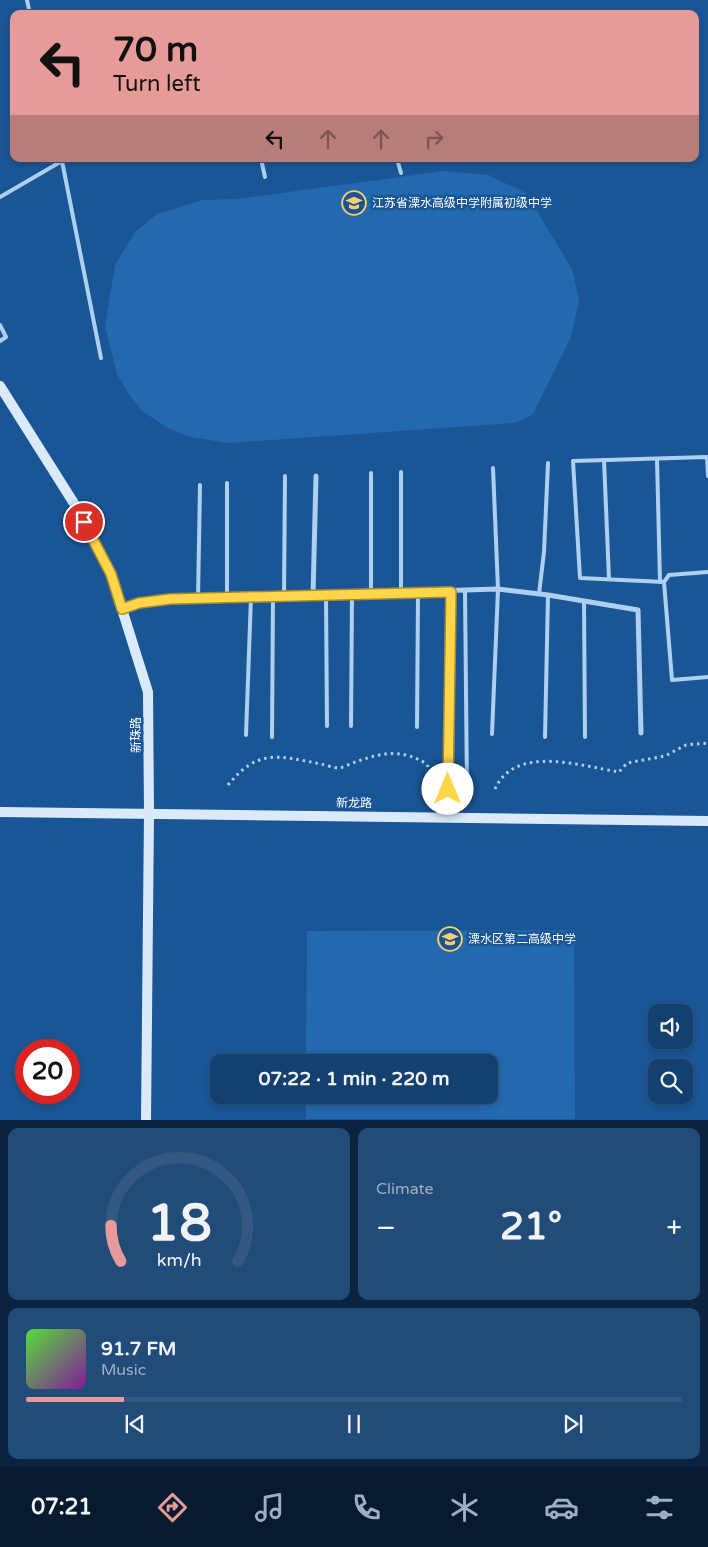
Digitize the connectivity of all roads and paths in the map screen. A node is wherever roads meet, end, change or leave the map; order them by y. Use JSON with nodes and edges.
{"nodes":[{"id":1,"x":59,"y":162,"type":"edge"},
{"id":2,"x":62,"y":162,"type":"edge"},
{"id":3,"x":262,"y":162,"type":"edge"},
{"id":4,"x":398,"y":162,"type":"edge"},
{"id":5,"x":401,"y":173,"type":"dead end"},
{"id":6,"x":265,"y":178,"type":"dead end"},
{"id":7,"x":0,"y":198,"type":"edge"},
{"id":8,"x":0,"y":325,"type":"edge"},
{"id":9,"x":0,"y":341,"type":"edge"},
{"id":10,"x":101,"y":358,"type":"dead end"},
{"id":11,"x":0,"y":386,"type":"edge"},
{"id":12,"x":657,"y":459,"type":"junction"},
{"id":13,"x":604,"y":460,"type":"junction"},
{"id":14,"x":548,"y":462,"type":"dead end"},
{"id":15,"x":493,"y":468,"type":"dead end"},
{"id":16,"x":401,"y":472,"type":"dead end"},
{"id":17,"x":371,"y":473,"type":"dead end"},
{"id":18,"x":285,"y":476,"type":"dead end"},
{"id":19,"x":316,"y":476,"type":"dead end"},
{"id":20,"x":708,"y":476,"type":"edge"},
{"id":21,"x":227,"y":483,"type":"dead end"},
{"id":22,"x":200,"y":485,"type":"dead end"},
{"id":23,"x":708,"y":572,"type":"edge"},
{"id":24,"x":609,"y":579,"type":"junction"},
{"id":25,"x":662,"y":582,"type":"junction"},
{"id":26,"x":498,"y":589,"type":"junction"},
{"id":27,"x":451,"y":592,"type":"junction"},
{"id":28,"x":465,"y":592,"type":"junction"},
{"id":29,"x":401,"y":593,"type":"junction"},
{"id":30,"x":418,"y":593,"type":"junction"},
{"id":31,"x":352,"y":594,"type":"junction"},
{"id":32,"x":371,"y":594,"type":"junction"},
{"id":33,"x":539,"y":594,"type":"junction"},
{"id":34,"x":326,"y":595,"type":"junction"},
{"id":35,"x":548,"y":595,"type":"junction"},
{"id":36,"x":273,"y":596,"type":"junction"},
{"id":37,"x":284,"y":596,"type":"junction"},
{"id":38,"x":313,"y":596,"type":"junction"},
{"id":39,"x":251,"y":597,"type":"junction"},
{"id":40,"x":227,"y":598,"type":"junction"},
{"id":41,"x":198,"y":599,"type":"junction"},
{"id":42,"x":584,"y":601,"type":"junction"},
{"id":43,"x":122,"y":609,"type":"junction"},
{"id":44,"x":708,"y":677,"type":"edge"},
{"id":45,"x":327,"y":726,"type":"dead end"},
{"id":46,"x":351,"y":726,"type":"dead end"},
{"id":47,"x":417,"y":728,"type":"dead end"},
{"id":48,"x":641,"y":733,"type":"dead end"},
{"id":49,"x":492,"y":734,"type":"dead end"},
{"id":50,"x":246,"y":735,"type":"dead end"},
{"id":51,"x":272,"y":737,"type":"dead end"},
{"id":52,"x":545,"y":737,"type":"dead end"},
{"id":53,"x":585,"y":737,"type":"dead end"},
{"id":54,"x":708,"y":743,"type":"edge"},
{"id":55,"x":228,"y":785,"type":"dead end"},
{"id":56,"x":435,"y":789,"type":"dead end"},
{"id":57,"x":448,"y":789,"type":"dead end"},
{"id":58,"x":467,"y":789,"type":"dead end"},
{"id":59,"x":494,"y":790,"type":"dead end"},
{"id":60,"x":0,"y":812,"type":"edge"},
{"id":61,"x":149,"y":813,"type":"junction"},
{"id":62,"x":708,"y":821,"type":"edge"},
{"id":63,"x":146,"y":1120,"type":"edge"}],
"edges":[{"from":1,"to":7,"type":"lane"},
{"from":2,"to":10,"type":"lane"},
{"from":3,"to":6,"type":"lane"},
{"from":4,"to":5,"type":"lane"},
{"from":8,"to":9,"type":"lane"},
{"from":11,"to":43,"type":"street","name":"新珠路"},
{"from":12,"to":13,"type":"lane"},
{"from":12,"to":20,"type":"lane"},
{"from":12,"to":25,"type":"lane"},
{"from":13,"to":24,"type":"lane"},
{"from":13,"to":24,"type":"lane"},
{"from":14,"to":33,"type":"lane"},
{"from":15,"to":26,"type":"lane"},
{"from":16,"to":29,"type":"lane"},
{"from":17,"to":32,"type":"lane"},
{"from":18,"to":37,"type":"lane"},
{"from":19,"to":38,"type":"street"},
{"from":21,"to":40,"type":"lane"},
{"from":22,"to":41,"type":"lane"},
{"from":23,"to":25,"type":"lane"},
{"from":24,"to":25,"type":"lane"},
{"from":25,"to":44,"type":"lane"},
{"from":26,"to":28,"type":"street"},
{"from":26,"to":33,"type":"street"},
{"from":26,"to":49,"type":"lane"},
{"from":27,"to":28,"type":"street"},
{"from":27,"to":30,"type":"street"},
{"from":27,"to":57,"type":"lane"},
{"from":28,"to":58,"type":"lane"},
{"from":29,"to":30,"type":"street"},
{"from":29,"to":32,"type":"street"},
{"from":30,"to":47,"type":"lane"},
{"from":31,"to":32,"type":"street"},
{"from":31,"to":34,"type":"street"},
{"from":31,"to":46,"type":"lane"},
{"from":33,"to":35,"type":"street"},
{"from":34,"to":38,"type":"street"},
{"from":34,"to":45,"type":"lane"},
{"from":35,"to":42,"type":"street"},
{"from":35,"to":52,"type":"lane"},
{"from":36,"to":37,"type":"street"},
{"from":36,"to":39,"type":"street"},
{"from":36,"to":51,"type":"lane"},
{"from":37,"to":38,"type":"street"},
{"from":39,"to":40,"type":"street"},
{"from":39,"to":50,"type":"lane"},
{"from":40,"to":41,"type":"street"},
{"from":41,"to":43,"type":"street"},
{"from":42,"to":48,"type":"street"},
{"from":42,"to":53,"type":"lane"},
{"from":43,"to":61,"type":"street","name":"新珠路"},
{"from":54,"to":59,"type":"path"},
{"from":55,"to":56,"type":"path"},
{"from":60,"to":61,"type":"street","name":"新龙路"},
{"from":61,"to":62,"type":"street","name":"新龙路"},
{"from":61,"to":63,"type":"street","name":"新珠路"}]}
